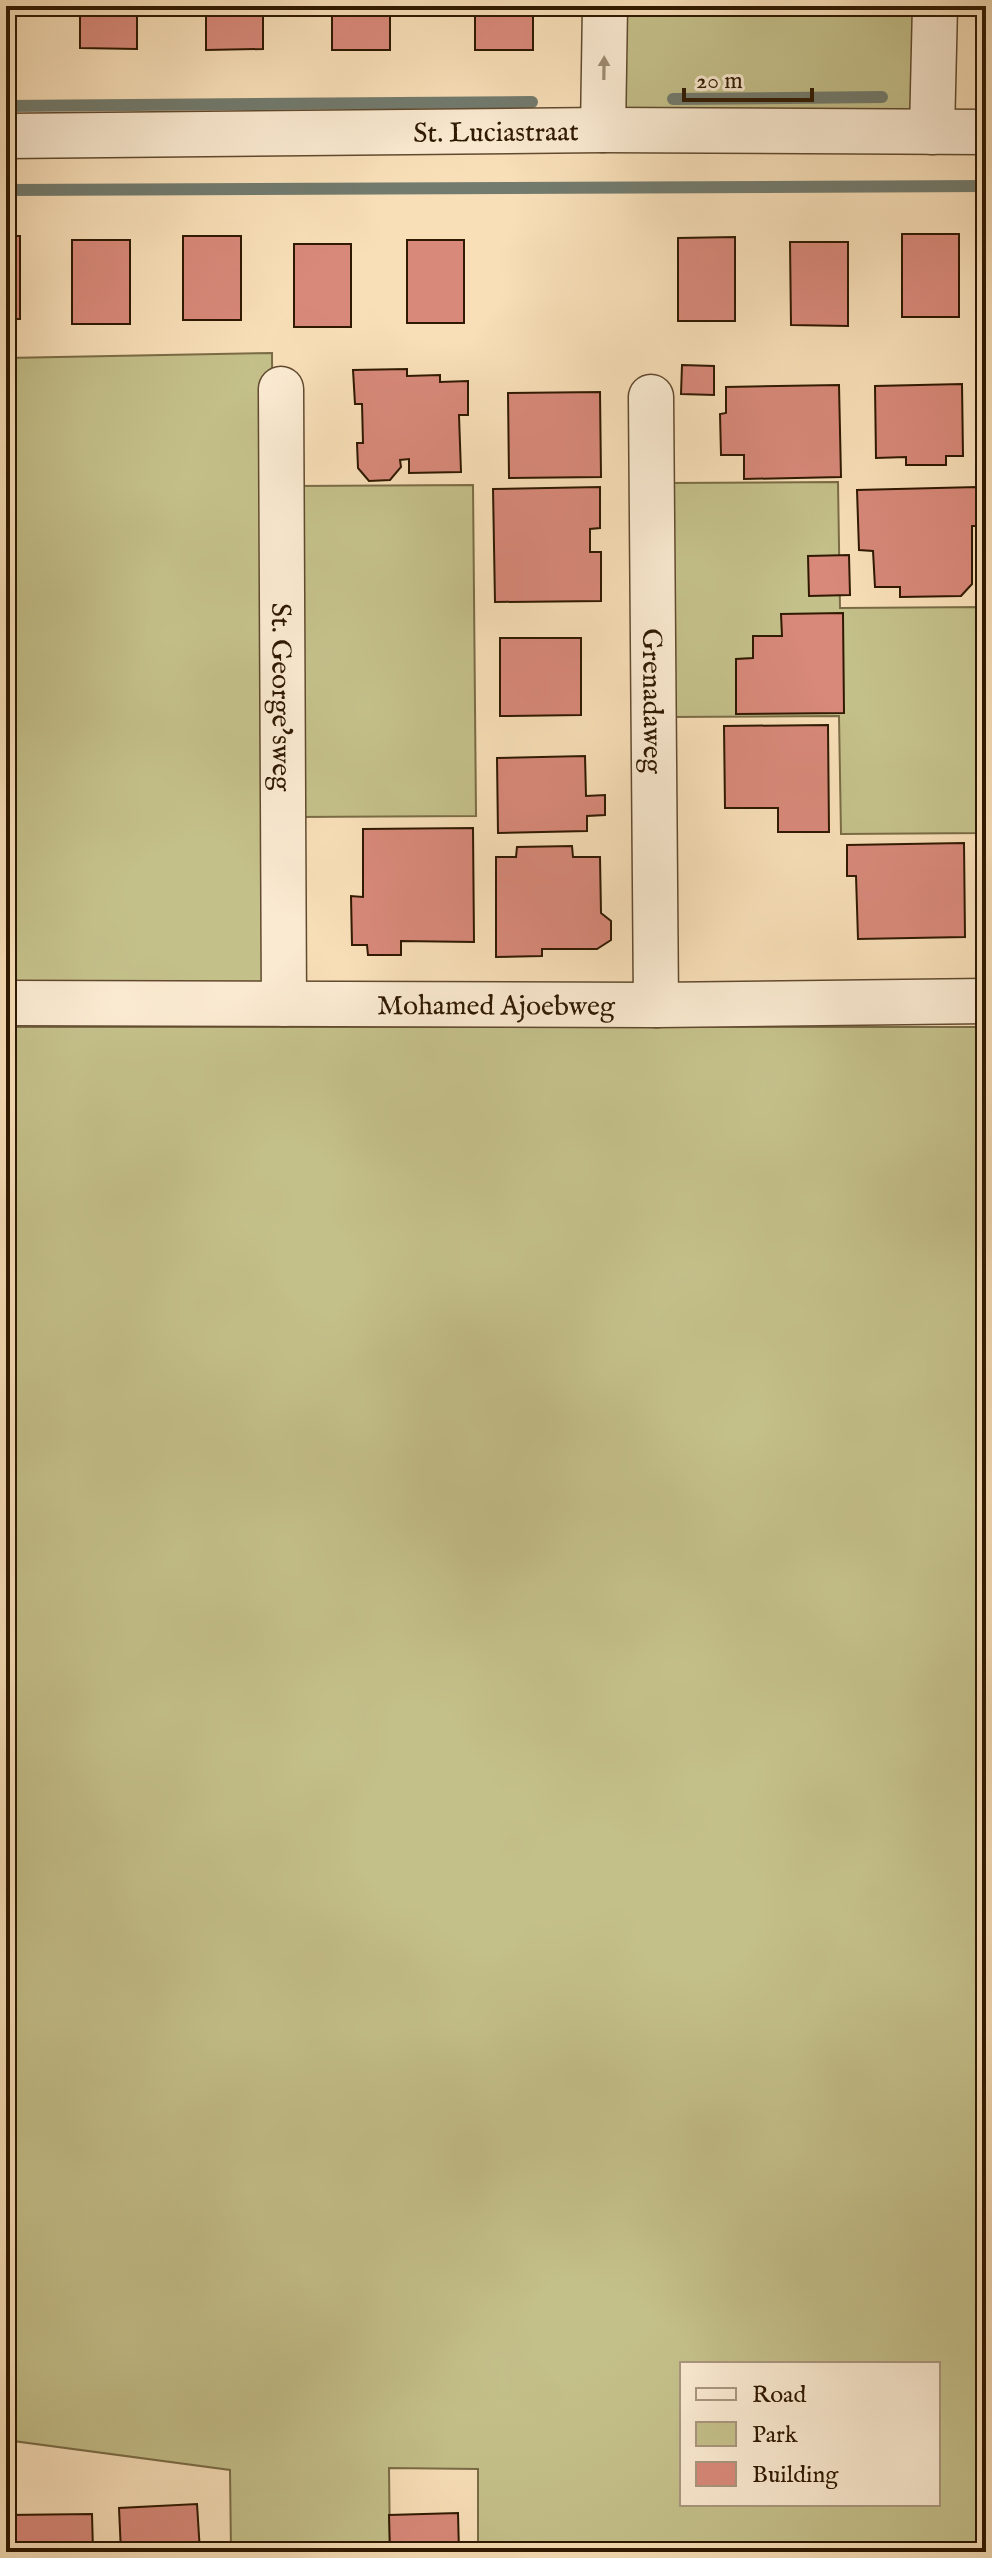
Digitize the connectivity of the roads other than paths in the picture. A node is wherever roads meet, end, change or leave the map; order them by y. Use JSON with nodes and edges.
{"nodes":[{"id":1,"x":605,"y":6,"type":"edge"},
{"id":2,"x":935,"y":6,"type":"edge"},
{"id":3,"x":603,"y":130,"type":"junction"},
{"id":4,"x":932,"y":132,"type":"junction"},
{"id":5,"x":986,"y":132,"type":"edge"},
{"id":6,"x":6,"y":136,"type":"edge"},
{"id":7,"x":281,"y":389,"type":"dead end"},
{"id":8,"x":651,"y":397,"type":"dead end"},
{"id":9,"x":986,"y":1001,"type":"edge"},
{"id":10,"x":6,"y":1003,"type":"edge"},
{"id":11,"x":284,"y":1004,"type":"junction"},
{"id":12,"x":656,"y":1005,"type":"junction"}],
"edges":[{"from":3,"to":1,"type":"street","one_way":true},
{"from":2,"to":4,"type":"street"},
{"from":3,"to":4,"type":"street","name":"St. Luciastraat"},
{"from":3,"to":6,"type":"street","name":"St. Luciastraat"},
{"from":4,"to":5,"type":"street","name":"St. Luciastraat"},
{"from":7,"to":11,"type":"street","name":"St. George'sweg"},
{"from":8,"to":12,"type":"street","name":"Grenadaweg"},
{"from":9,"to":12,"type":"street","name":"Mohamed Ajoebweg"},
{"from":10,"to":11,"type":"street","name":"Mohamed Ajoebweg"},
{"from":11,"to":12,"type":"street","name":"Mohamed Ajoebweg"}]}
